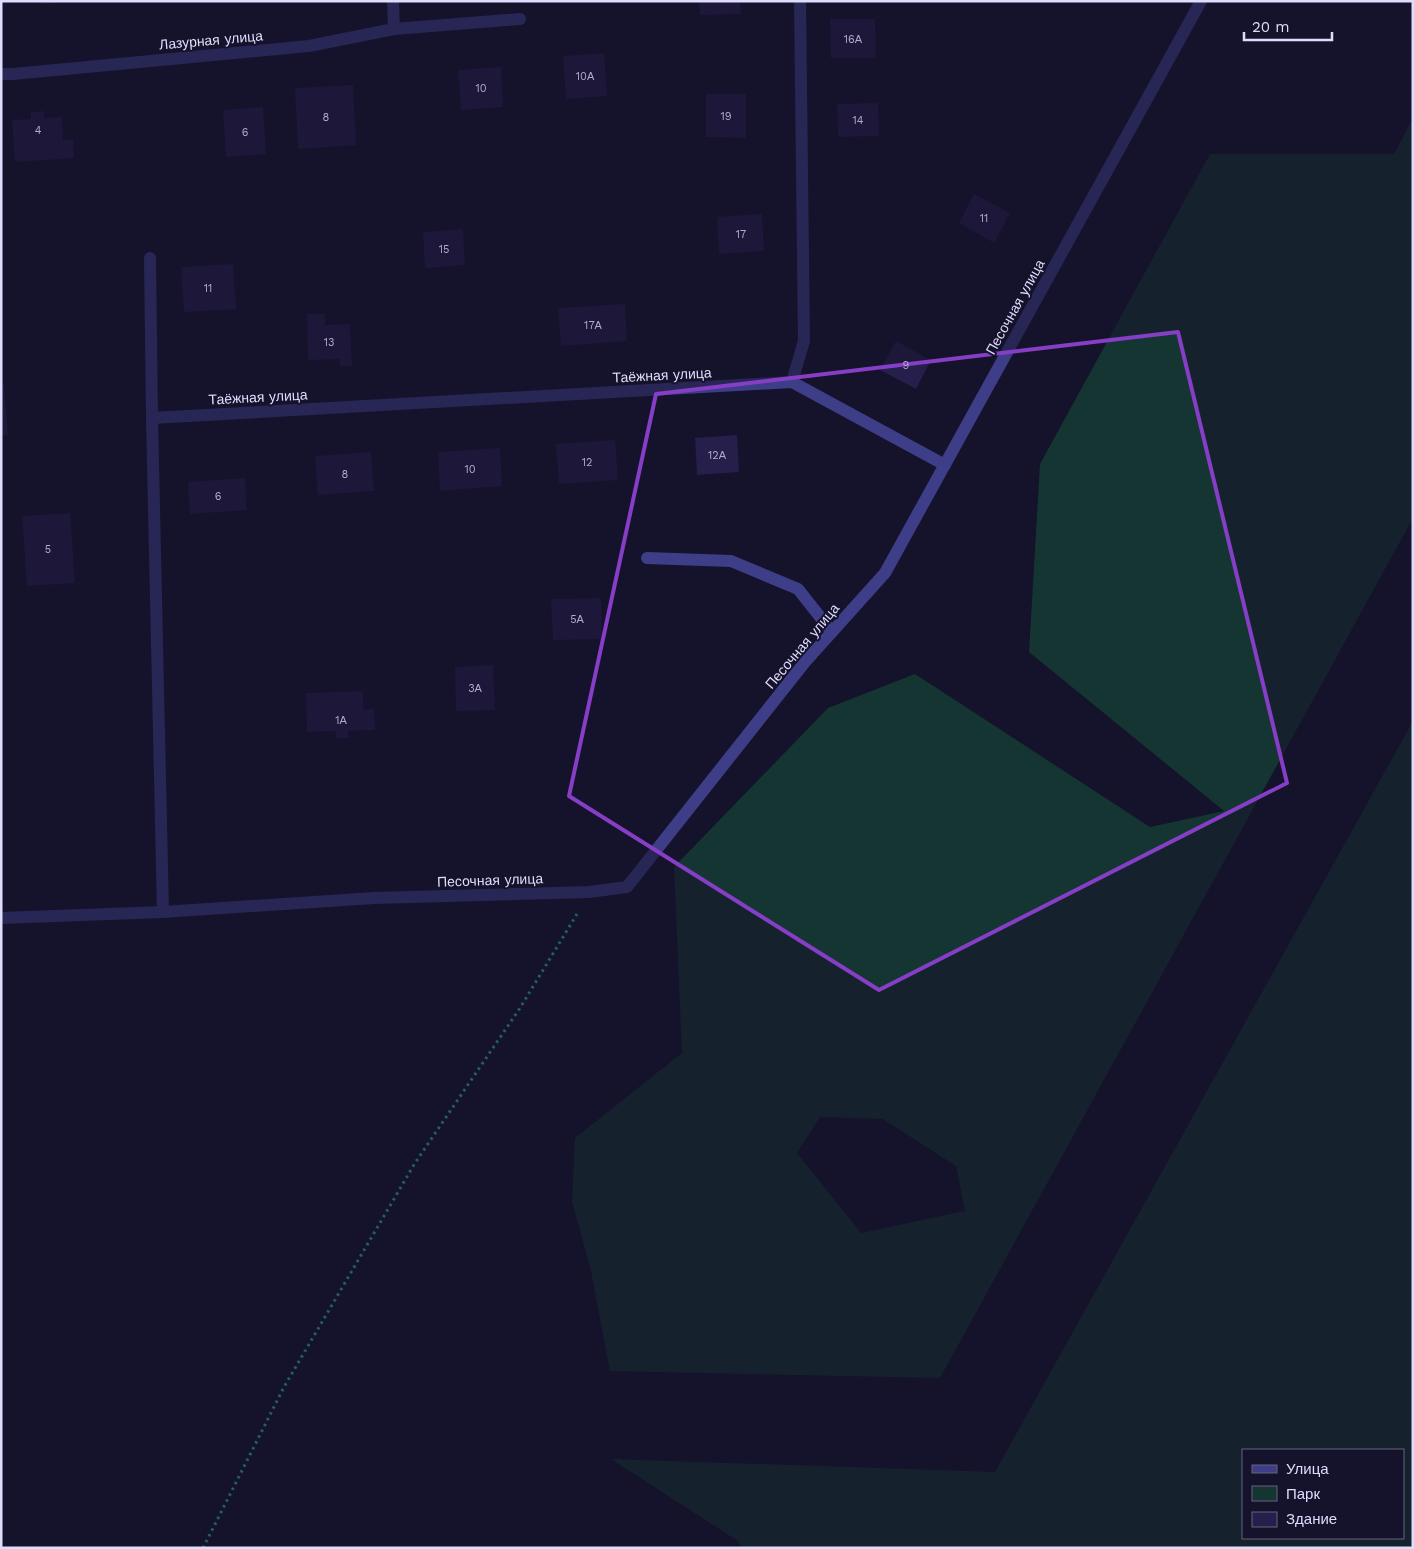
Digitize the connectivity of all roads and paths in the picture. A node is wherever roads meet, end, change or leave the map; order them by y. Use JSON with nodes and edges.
{"nodes":[{"id":1,"x":393,"y":1,"type":"edge"},
{"id":2,"x":800,"y":1,"type":"edge"},
{"id":3,"x":1201,"y":1,"type":"edge"},
{"id":4,"x":520,"y":19,"type":"dead end"},
{"id":5,"x":394,"y":29,"type":"junction"},
{"id":6,"x":1,"y":74,"type":"edge"},
{"id":7,"x":150,"y":258,"type":"dead end"},
{"id":8,"x":792,"y":382,"type":"junction"},
{"id":9,"x":152,"y":418,"type":"junction"},
{"id":10,"x":945,"y":465,"type":"junction"},
{"id":11,"x":647,"y":558,"type":"dead end"},
{"id":12,"x":832,"y":632,"type":"junction"},
{"id":13,"x":589,"y":892,"type":"junction"},
{"id":14,"x":163,"y":912,"type":"junction"},
{"id":15,"x":1,"y":918,"type":"edge"},
{"id":16,"x":203,"y":1548,"type":"edge"}],
"edges":[{"from":1,"to":5,"type":"street"},
{"from":2,"to":8,"type":"street"},
{"from":3,"to":10,"type":"street","name":"Песочная улица"},
{"from":4,"to":5,"type":"street","name":"Лазурная улица"},
{"from":5,"to":6,"type":"street","name":"Лазурная улица"},
{"from":7,"to":9,"type":"street"},
{"from":8,"to":9,"type":"street","name":"Таёжная улица"},
{"from":8,"to":10,"type":"street"},
{"from":9,"to":14,"type":"street"},
{"from":10,"to":12,"type":"street","name":"Песочная улица"},
{"from":11,"to":12,"type":"street"},
{"from":12,"to":13,"type":"street","name":"Песочная улица"},
{"from":13,"to":14,"type":"street","name":"Песочная улица"},
{"from":13,"to":16,"type":"path"},
{"from":14,"to":15,"type":"street","name":"Песочная улица"}]}
